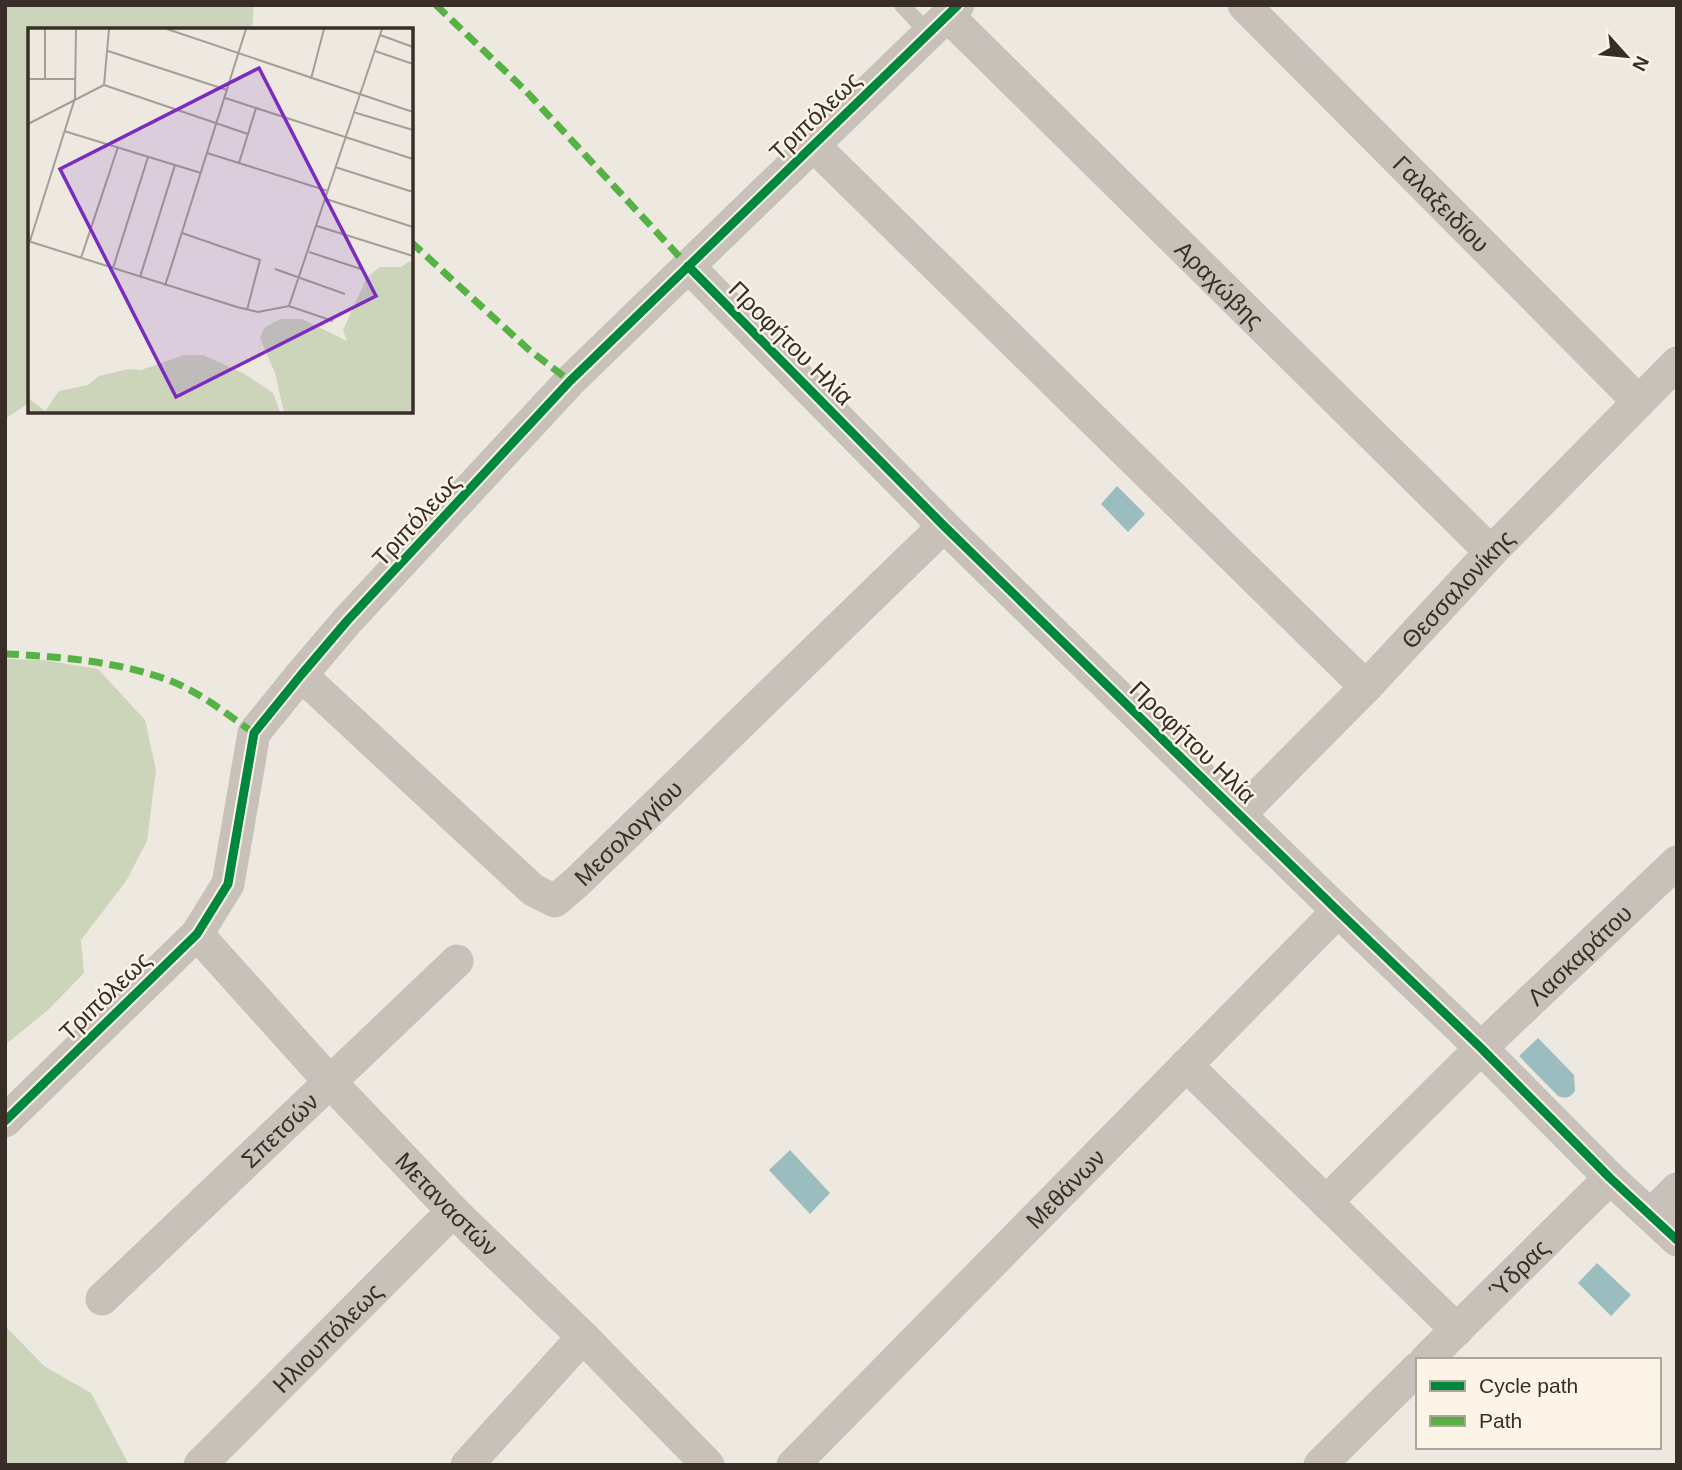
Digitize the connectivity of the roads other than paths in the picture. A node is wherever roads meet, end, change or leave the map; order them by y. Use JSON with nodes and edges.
{"nodes":[{"id":1,"x":902,"y":5,"type":"edge"},
{"id":2,"x":1244,"y":5,"type":"edge"},
{"id":3,"x":945,"y":18,"type":"edge"},
{"id":4,"x":813,"y":145,"type":"junction"},
{"id":5,"x":688,"y":265,"type":"junction"},
{"id":6,"x":1677,"y":363,"type":"edge"},
{"id":7,"x":1639,"y":402,"type":"junction"},
{"id":8,"x":944,"y":526,"type":"junction"},
{"id":9,"x":1491,"y":552,"type":"junction"},
{"id":10,"x":301,"y":675,"type":"junction"},
{"id":11,"x":1366,"y":687,"type":"junction"},
{"id":12,"x":1240,"y":814,"type":"junction"},
{"id":13,"x":1677,"y":862,"type":"edge"},
{"id":14,"x":1338,"y":911,"type":"junction"},
{"id":15,"x":197,"y":934,"type":"junction"},
{"id":16,"x":457,"y":961,"type":"dead end"},
{"id":17,"x":1480,"y":1048,"type":"junction"},
{"id":18,"x":1186,"y":1065,"type":"junction"},
{"id":19,"x":331,"y":1083,"type":"junction"},
{"id":20,"x":5,"y":1121,"type":"edge"},
{"id":21,"x":1610,"y":1178,"type":"junction"},
{"id":22,"x":1677,"y":1189,"type":"edge"},
{"id":23,"x":1326,"y":1202,"type":"junction"},
{"id":24,"x":453,"y":1211,"type":"junction"},
{"id":25,"x":1650,"y":1215,"type":"junction"},
{"id":26,"x":1677,"y":1240,"type":"edge"},
{"id":27,"x":102,"y":1299,"type":"dead end"},
{"id":28,"x":1457,"y":1330,"type":"junction"},
{"id":29,"x":583,"y":1337,"type":"junction"},
{"id":30,"x":1428,"y":1358,"type":"edge"},
{"id":31,"x":1416,"y":1370,"type":"edge"},
{"id":32,"x":200,"y":1465,"type":"edge"},
{"id":33,"x":467,"y":1465,"type":"edge"},
{"id":34,"x":708,"y":1465,"type":"edge"},
{"id":35,"x":793,"y":1465,"type":"edge"},
{"id":36,"x":1320,"y":1465,"type":"edge"}],
"edges":[{"from":1,"to":3,"type":"lane"},
{"from":2,"to":7,"type":"street","name":"Γαλαξειδίου"},
{"from":3,"to":4,"type":"street","name":"Τριπόλεως"},
{"from":3,"to":9,"type":"street","name":"Αραχώβης"},
{"from":4,"to":5,"type":"street","name":"Τριπόλεως"},
{"from":4,"to":11,"type":"street"},
{"from":5,"to":8,"type":"street","name":"Προφήτου Ηλία"},
{"from":5,"to":10,"type":"street","name":"Τριπόλεως"},
{"from":6,"to":7,"type":"street","name":"Θεσσαλονίκης"},
{"from":7,"to":9,"type":"street","name":"Θεσσαλονίκης"},
{"from":8,"to":10,"type":"street","name":"Μεσολογγίου"},
{"from":8,"to":12,"type":"street","name":"Προφήτου Ηλία"},
{"from":9,"to":11,"type":"street","name":"Θεσσαλονίκης"},
{"from":10,"to":15,"type":"street","name":"Τριπόλεως"},
{"from":11,"to":12,"type":"street","name":"Θεσσαλονίκης"},
{"from":12,"to":14,"type":"street","name":"Προφήτου Ηλία"},
{"from":13,"to":17,"type":"street","name":"Λασκαράτου"},
{"from":14,"to":17,"type":"street","name":"Προφήτου Ηλία"},
{"from":14,"to":18,"type":"street","name":"Μεθάνων"},
{"from":15,"to":19,"type":"street","name":"Μεταναστών"},
{"from":15,"to":20,"type":"street","name":"Τριπόλεως"},
{"from":16,"to":19,"type":"street","name":"Σπετσών"},
{"from":17,"to":21,"type":"street","name":"Προφήτου Ηλία"},
{"from":17,"to":23,"type":"street","name":"Λασκαράτου"},
{"from":18,"to":23,"type":"street"},
{"from":18,"to":35,"type":"street","name":"Μεθάνων"},
{"from":19,"to":24,"type":"street","name":"Μεταναστών"},
{"from":19,"to":27,"type":"street","name":"Σπετσών"},
{"from":21,"to":25,"type":"street","name":"Προφήτου Ηλία"},
{"from":21,"to":28,"type":"street","name":"Ύδρας"},
{"from":22,"to":25,"type":"street"},
{"from":23,"to":28,"type":"street"},
{"from":24,"to":29,"type":"street","name":"Μεταναστών"},
{"from":24,"to":32,"type":"street","name":"Ηλιουπόλεως"},
{"from":25,"to":26,"type":"street","name":"Προφήτου Ηλία"},
{"from":28,"to":30,"type":"street","name":"Ύδρας"},
{"from":29,"to":33,"type":"street"},
{"from":29,"to":34,"type":"street","name":"Μεταναστών"},
{"from":31,"to":36,"type":"street"}]}
